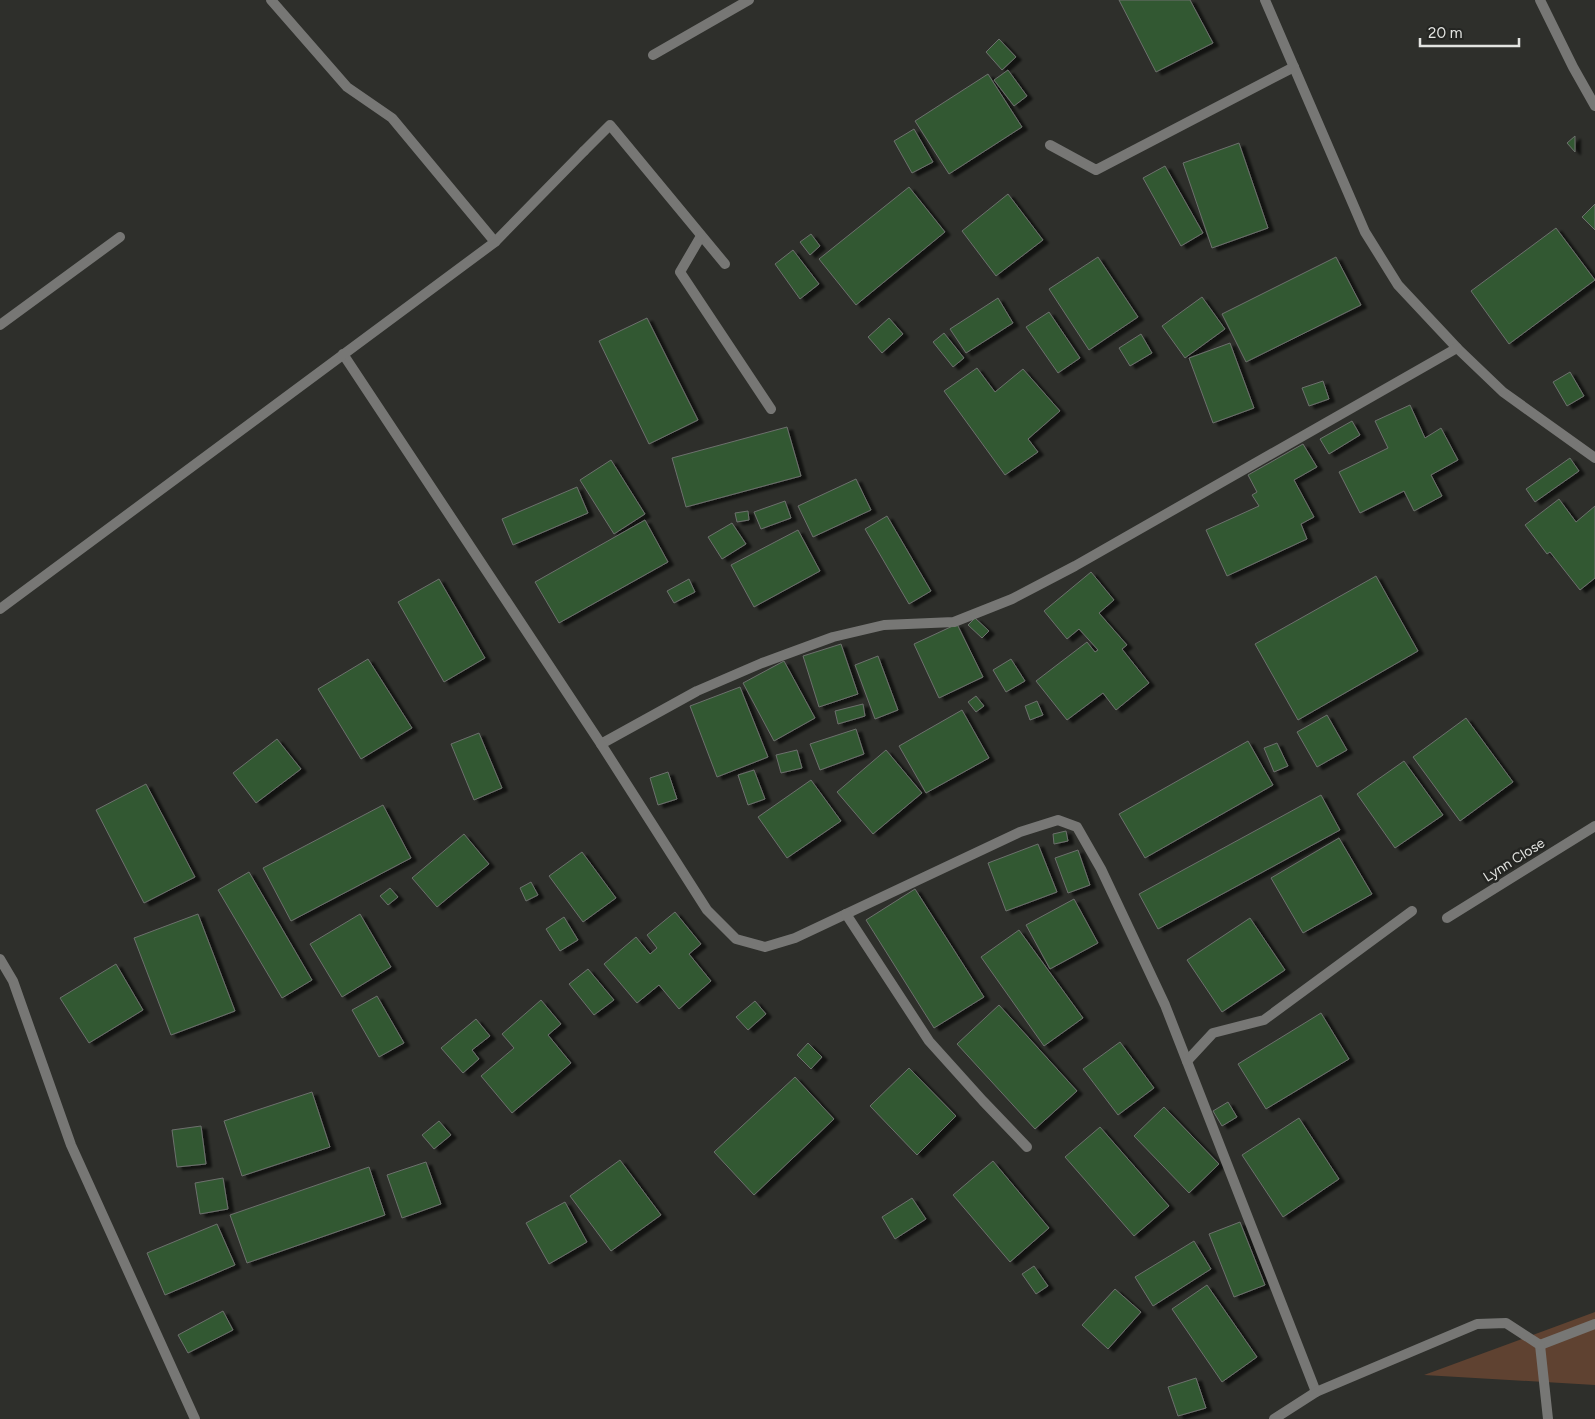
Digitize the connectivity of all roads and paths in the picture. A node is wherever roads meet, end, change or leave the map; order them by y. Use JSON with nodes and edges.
{"nodes":[{"id":1,"x":272,"y":0,"type":"edge"},
{"id":2,"x":748,"y":0,"type":"edge"},
{"id":3,"x":1265,"y":0,"type":"edge"},
{"id":4,"x":1540,"y":0,"type":"edge"},
{"id":5,"x":653,"y":55,"type":"dead end"},
{"id":6,"x":1294,"y":67,"type":"junction"},
{"id":7,"x":1595,"y":106,"type":"edge"},
{"id":8,"x":1050,"y":145,"type":"dead end"},
{"id":9,"x":701,"y":236,"type":"junction"},
{"id":10,"x":120,"y":237,"type":"dead end"},
{"id":11,"x":494,"y":242,"type":"junction"},
{"id":12,"x":725,"y":264,"type":"dead end"},
{"id":13,"x":0,"y":325,"type":"edge"},
{"id":14,"x":1457,"y":348,"type":"junction"},
{"id":15,"x":343,"y":354,"type":"junction"},
{"id":16,"x":770,"y":409,"type":"dead end"},
{"id":17,"x":1595,"y":458,"type":"edge"},
{"id":18,"x":0,"y":609,"type":"edge"},
{"id":19,"x":601,"y":744,"type":"junction"},
{"id":20,"x":1595,"y":826,"type":"edge"},
{"id":21,"x":1412,"y":911,"type":"dead end"},
{"id":22,"x":846,"y":914,"type":"junction"},
{"id":23,"x":1447,"y":918,"type":"dead end"},
{"id":24,"x":0,"y":959,"type":"edge"},
{"id":25,"x":1187,"y":1061,"type":"junction"},
{"id":26,"x":1027,"y":1147,"type":"dead end"},
{"id":27,"x":1595,"y":1324,"type":"edge"},
{"id":28,"x":1540,"y":1344,"type":"junction"},
{"id":29,"x":1316,"y":1392,"type":"junction"},
{"id":30,"x":195,"y":1419,"type":"edge"},
{"id":31,"x":1274,"y":1419,"type":"edge"},
{"id":32,"x":1548,"y":1419,"type":"edge"}],
"edges":[{"from":1,"to":11,"type":"street"},
{"from":2,"to":5,"type":"street"},
{"from":3,"to":6,"type":"street"},
{"from":4,"to":7,"type":"street"},
{"from":6,"to":8,"type":"street"},
{"from":6,"to":14,"type":"street"},
{"from":9,"to":11,"type":"street"},
{"from":9,"to":12,"type":"street"},
{"from":9,"to":16,"type":"street"},
{"from":10,"to":13,"type":"street"},
{"from":11,"to":15,"type":"street"},
{"from":14,"to":17,"type":"street"},
{"from":14,"to":19,"type":"street"},
{"from":15,"to":18,"type":"street"},
{"from":15,"to":19,"type":"street"},
{"from":19,"to":22,"type":"street"},
{"from":20,"to":23,"type":"street","name":"Lynn Close"},
{"from":21,"to":25,"type":"street"},
{"from":22,"to":25,"type":"street"},
{"from":22,"to":26,"type":"street"},
{"from":24,"to":30,"type":"street"},
{"from":25,"to":29,"type":"street"},
{"from":27,"to":28,"type":"street"},
{"from":28,"to":29,"type":"street"},
{"from":28,"to":32,"type":"street"},
{"from":29,"to":31,"type":"street"}]}
